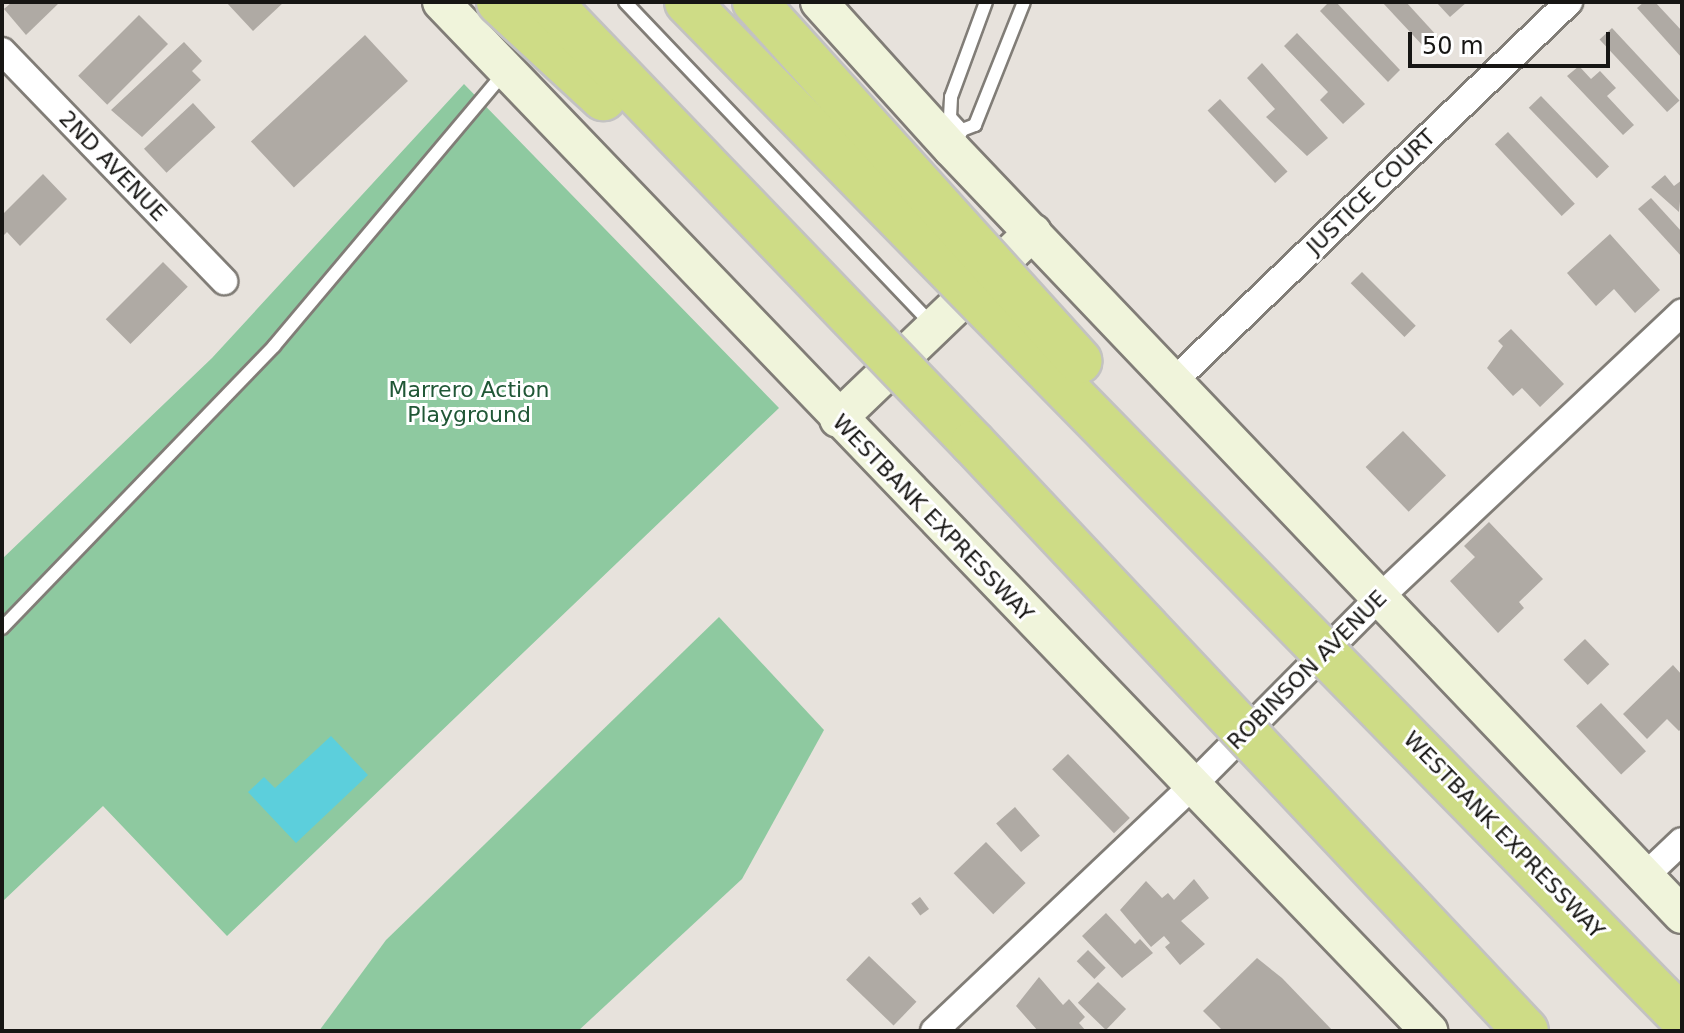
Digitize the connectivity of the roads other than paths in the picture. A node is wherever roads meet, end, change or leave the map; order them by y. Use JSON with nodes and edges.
{"nodes":[{"id":1,"x":441,"y":2,"type":"edge"},
{"id":2,"x":499,"y":2,"type":"edge"},
{"id":3,"x":549,"y":2,"type":"edge"},
{"id":4,"x":578,"y":2,"type":"edge"},
{"id":5,"x":625,"y":2,"type":"edge"},
{"id":6,"x":687,"y":2,"type":"edge"},
{"id":7,"x":755,"y":2,"type":"edge"},
{"id":8,"x":819,"y":2,"type":"edge"},
{"id":9,"x":986,"y":2,"type":"edge"},
{"id":10,"x":1024,"y":2,"type":"edge"},
{"id":11,"x":1569,"y":2,"type":"edge"},
{"id":12,"x":2,"y":51,"type":"edge"},
{"id":13,"x":506,"y":71,"type":"junction"},
{"id":14,"x":957,"y":139,"type":"junction"},
{"id":15,"x":1033,"y":232,"type":"junction"},
{"id":16,"x":224,"y":281,"type":"dead end"},
{"id":17,"x":1682,"y":312,"type":"edge"},
{"id":18,"x":934,"y":327,"type":"junction"},
{"id":19,"x":1173,"y":382,"type":"junction"},
{"id":20,"x":838,"y":419,"type":"junction"},
{"id":21,"x":973,"y":443,"type":"junction"},
{"id":22,"x":1252,"y":577,"type":"junction"},
{"id":23,"x":1380,"y":597,"type":"junction"},
{"id":24,"x":2,"y":628,"type":"edge"},
{"id":25,"x":1193,"y":785,"type":"junction"},
{"id":26,"x":1682,"y":841,"type":"edge"},
{"id":27,"x":1644,"y":877,"type":"junction"},
{"id":28,"x":1682,"y":915,"type":"edge"},
{"id":29,"x":1682,"y":1018,"type":"edge"},
{"id":30,"x":934,"y":1031,"type":"edge"},
{"id":31,"x":1429,"y":1031,"type":"edge"},
{"id":32,"x":1526,"y":1031,"type":"edge"}],
"edges":[{"from":1,"to":13,"type":"main road","name":"WESTBANK EXPRESSWAY"},
{"from":2,"to":21,"type":"highway","bridge":true},
{"from":3,"to":21,"type":"highway","bridge":true},
{"from":4,"to":13,"type":"main road"},
{"from":5,"to":18,"type":"lane"},
{"from":6,"to":22,"type":"highway","name":"WESTBANK EXPRESSWAY","bridge":true},
{"from":7,"to":22,"type":"highway","bridge":true},
{"from":8,"to":14,"type":"main road"},
{"from":9,"to":14,"type":"lane"},
{"from":10,"to":14,"type":"lane"},
{"from":11,"to":19,"type":"street","name":"JUSTICE COURT"},
{"from":12,"to":16,"type":"street","name":"2ND AVENUE"},
{"from":13,"to":20,"type":"main road","name":"WESTBANK EXPRESSWAY"},
{"from":13,"to":24,"type":"lane"},
{"from":14,"to":15,"type":"main road"},
{"from":15,"to":18,"type":"main road"},
{"from":15,"to":19,"type":"main road"},
{"from":17,"to":23,"type":"street","name":"ROBINSON AVENUE"},
{"from":18,"to":20,"type":"main road"},
{"from":19,"to":23,"type":"main road"},
{"from":20,"to":25,"type":"main road","name":"WESTBANK EXPRESSWAY"},
{"from":21,"to":32,"type":"highway","bridge":true},
{"from":22,"to":29,"type":"highway","name":"WESTBANK EXPRESSWAY","bridge":true},
{"from":23,"to":25,"type":"street","name":"ROBINSON AVENUE"},
{"from":23,"to":27,"type":"main road"},
{"from":25,"to":30,"type":"street","name":"ROBINSON AVENUE"},
{"from":25,"to":31,"type":"main road","name":"WESTBANK EXPRESSWAY"},
{"from":26,"to":27,"type":"street"},
{"from":27,"to":28,"type":"main road"}]}
